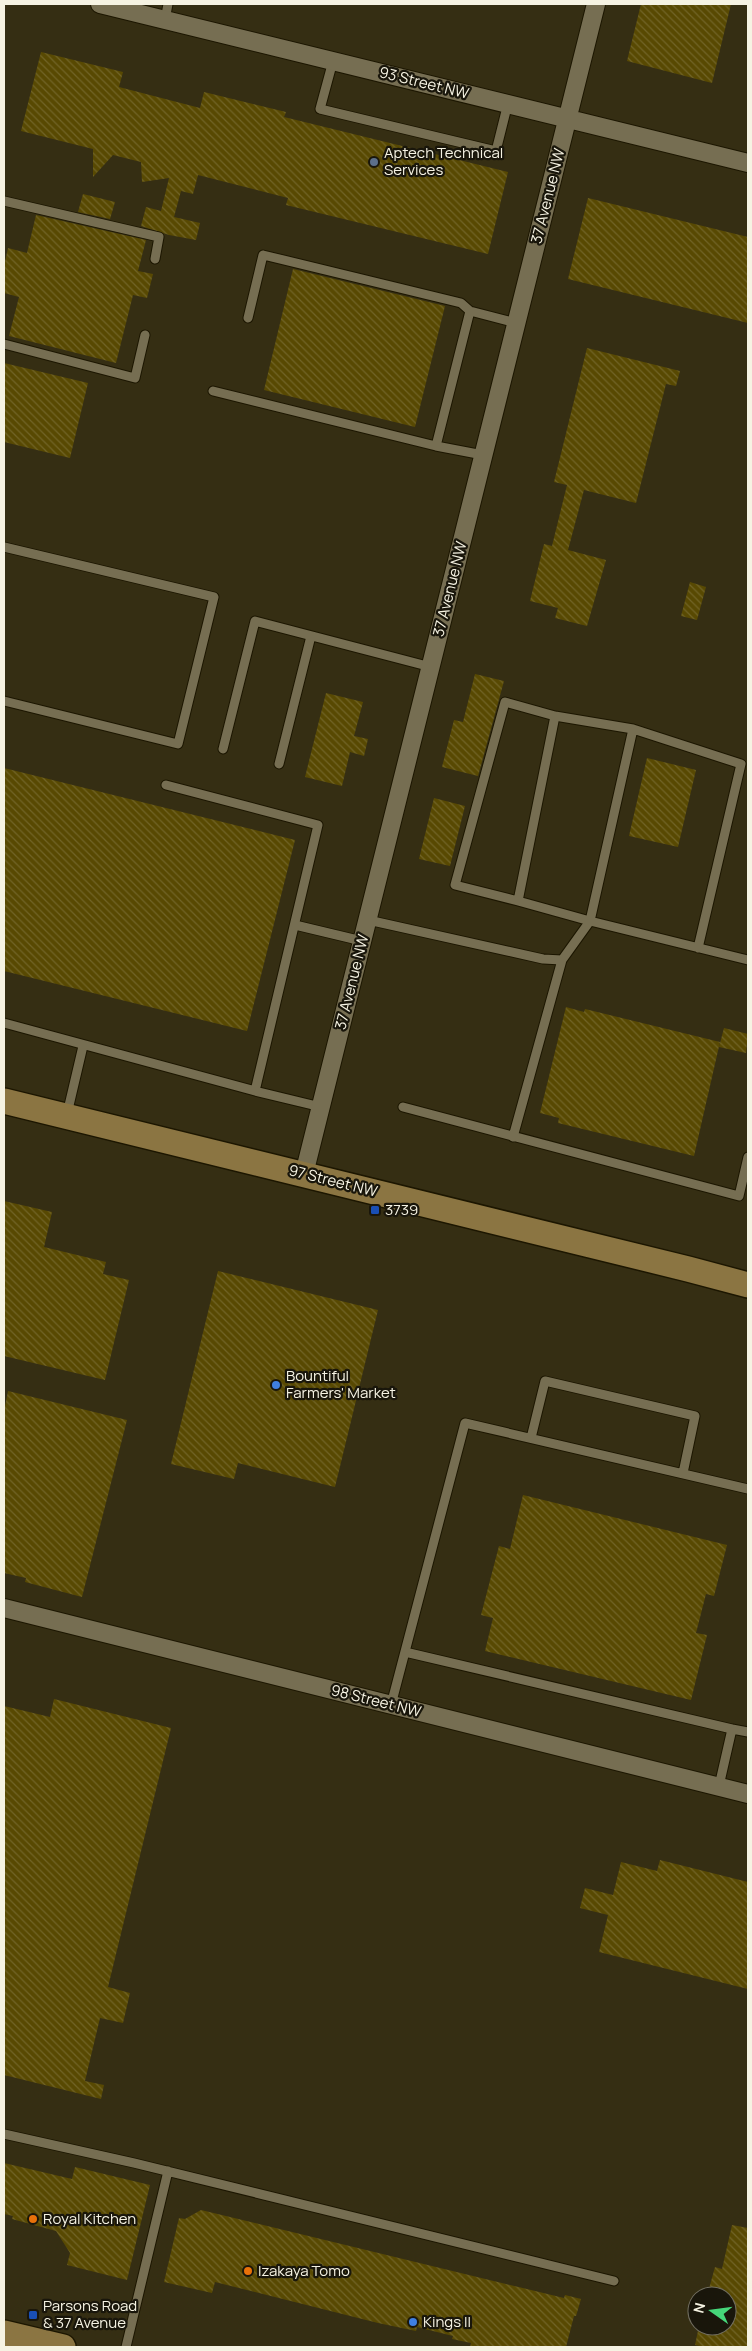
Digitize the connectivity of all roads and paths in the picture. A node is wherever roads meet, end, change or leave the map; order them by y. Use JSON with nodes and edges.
{"nodes":[{"id":1,"x":596,"y":4,"type":"edge"},
{"id":2,"x":109,"y":5,"type":"edge"},
{"id":3,"x":166,"y":12,"type":"edge"},
{"id":4,"x":333,"y":61,"type":"junction"},
{"id":5,"x":508,"y":103,"type":"junction"},
{"id":6,"x":567,"y":118,"type":"junction"},
{"id":7,"x":748,"y":163,"type":"edge"},
{"id":8,"x":4,"y":202,"type":"edge"},
{"id":9,"x":155,"y":259,"type":"dead end"},
{"id":10,"x":470,"y":311,"type":"junction"},
{"id":11,"x":248,"y":318,"type":"dead end"},
{"id":12,"x":516,"y":324,"type":"junction"},
{"id":13,"x":145,"y":335,"type":"dead end"},
{"id":14,"x":4,"y":344,"type":"edge"},
{"id":15,"x":213,"y":391,"type":"dead end"},
{"id":16,"x":436,"y":446,"type":"junction"},
{"id":17,"x":483,"y":455,"type":"junction"},
{"id":18,"x":4,"y":547,"type":"edge"},
{"id":19,"x":310,"y":636,"type":"junction"},
{"id":20,"x":431,"y":667,"type":"junction"},
{"id":21,"x":4,"y":701,"type":"edge"},
{"id":22,"x":555,"y":716,"type":"junction"},
{"id":23,"x":633,"y":729,"type":"junction"},
{"id":24,"x":223,"y":749,"type":"dead end"},
{"id":25,"x":279,"y":764,"type":"dead end"},
{"id":26,"x":744,"y":767,"type":"edge"},
{"id":27,"x":166,"y":785,"type":"dead end"},
{"id":28,"x":518,"y":901,"type":"junction"},
{"id":29,"x":368,"y":920,"type":"junction"},
{"id":30,"x":590,"y":921,"type":"junction"},
{"id":31,"x":295,"y":925,"type":"junction"},
{"id":32,"x":362,"y":941,"type":"junction"},
{"id":33,"x":698,"y":948,"type":"junction"},
{"id":34,"x":562,"y":960,"type":"junction"},
{"id":35,"x":748,"y":960,"type":"edge"},
{"id":36,"x":4,"y":1023,"type":"edge"},
{"id":37,"x":83,"y":1046,"type":"junction"},
{"id":38,"x":255,"y":1091,"type":"junction"},
{"id":39,"x":4,"y":1102,"type":"edge"},
{"id":40,"x":321,"y":1107,"type":"junction"},
{"id":41,"x":403,"y":1107,"type":"dead end"},
{"id":42,"x":67,"y":1117,"type":"junction"},
{"id":43,"x":513,"y":1136,"type":"junction"},
{"id":44,"x":748,"y":1157,"type":"edge"},
{"id":45,"x":304,"y":1174,"type":"junction"},
{"id":46,"x":748,"y":1285,"type":"edge"},
{"id":47,"x":531,"y":1438,"type":"junction"},
{"id":48,"x":683,"y":1473,"type":"junction"},
{"id":49,"x":748,"y":1489,"type":"edge"},
{"id":50,"x":4,"y":1608,"type":"edge"},
{"id":51,"x":405,"y":1652,"type":"junction"},
{"id":52,"x":391,"y":1705,"type":"junction"},
{"id":53,"x":732,"y":1729,"type":"junction"},
{"id":54,"x":748,"y":1732,"type":"edge"},
{"id":55,"x":719,"y":1786,"type":"junction"},
{"id":56,"x":748,"y":1794,"type":"edge"},
{"id":57,"x":4,"y":2134,"type":"edge"},
{"id":58,"x":168,"y":2171,"type":"junction"},
{"id":59,"x":614,"y":2280,"type":"dead end"},
{"id":60,"x":4,"y":2333,"type":"edge"},
{"id":61,"x":63,"y":2347,"type":"edge"},
{"id":62,"x":126,"y":2347,"type":"edge"}],
"edges":[{"from":1,"to":6,"type":"street","name":"37 Avenue NW"},
{"from":2,"to":3,"type":"street","name":"93 Street NW"},
{"from":3,"to":4,"type":"street","name":"93 Street NW"},
{"from":4,"to":5,"type":"street","name":"93 Street NW"},
{"from":4,"to":5,"type":"lane"},
{"from":5,"to":6,"type":"street","name":"93 Street NW"},
{"from":6,"to":7,"type":"street","name":"93 Street NW"},
{"from":6,"to":12,"type":"street","name":"37 Avenue NW"},
{"from":8,"to":9,"type":"lane"},
{"from":10,"to":11,"type":"lane"},
{"from":10,"to":12,"type":"lane"},
{"from":10,"to":16,"type":"lane"},
{"from":12,"to":17,"type":"street","name":"37 Avenue NW"},
{"from":13,"to":14,"type":"lane"},
{"from":15,"to":16,"type":"lane"},
{"from":16,"to":17,"type":"lane"},
{"from":17,"to":20,"type":"street","name":"37 Avenue NW"},
{"from":18,"to":21,"type":"lane"},
{"from":19,"to":20,"type":"lane"},
{"from":19,"to":24,"type":"lane"},
{"from":19,"to":25,"type":"lane"},
{"from":20,"to":29,"type":"street","name":"37 Avenue NW"},
{"from":22,"to":23,"type":"lane"},
{"from":22,"to":28,"type":"lane"},
{"from":22,"to":28,"type":"lane"},
{"from":23,"to":26,"type":"lane"},
{"from":23,"to":30,"type":"lane"},
{"from":26,"to":33,"type":"lane"},
{"from":27,"to":31,"type":"lane"},
{"from":28,"to":30,"type":"lane"},
{"from":29,"to":32,"type":"street","name":"37 Avenue NW"},
{"from":29,"to":34,"type":"lane"},
{"from":30,"to":33,"type":"lane"},
{"from":30,"to":34,"type":"lane"},
{"from":31,"to":32,"type":"lane"},
{"from":31,"to":38,"type":"lane"},
{"from":32,"to":40,"type":"street","name":"37 Avenue NW"},
{"from":33,"to":35,"type":"lane"},
{"from":34,"to":43,"type":"lane"},
{"from":36,"to":37,"type":"lane"},
{"from":37,"to":38,"type":"lane"},
{"from":37,"to":42,"type":"lane"},
{"from":38,"to":40,"type":"lane"},
{"from":39,"to":42,"type":"street","name":"97 Street NW"},
{"from":40,"to":45,"type":"street","name":"37 Avenue NW"},
{"from":41,"to":43,"type":"lane"},
{"from":42,"to":45,"type":"street","name":"97 Street NW"},
{"from":43,"to":44,"type":"lane"},
{"from":45,"to":46,"type":"street","name":"97 Street NW"},
{"from":47,"to":48,"type":"lane"},
{"from":47,"to":48,"type":"lane"},
{"from":47,"to":51,"type":"lane"},
{"from":48,"to":49,"type":"lane"},
{"from":50,"to":52,"type":"street","name":"98 Street NW"},
{"from":51,"to":52,"type":"lane"},
{"from":51,"to":53,"type":"lane"},
{"from":52,"to":55,"type":"street","name":"98 Street NW"},
{"from":53,"to":54,"type":"lane"},
{"from":53,"to":55,"type":"lane"},
{"from":55,"to":56,"type":"street","name":"98 Street NW"},
{"from":57,"to":58,"type":"lane"},
{"from":58,"to":59,"type":"lane"},
{"from":58,"to":62,"type":"lane"},
{"from":60,"to":61,"type":"street"}]}
